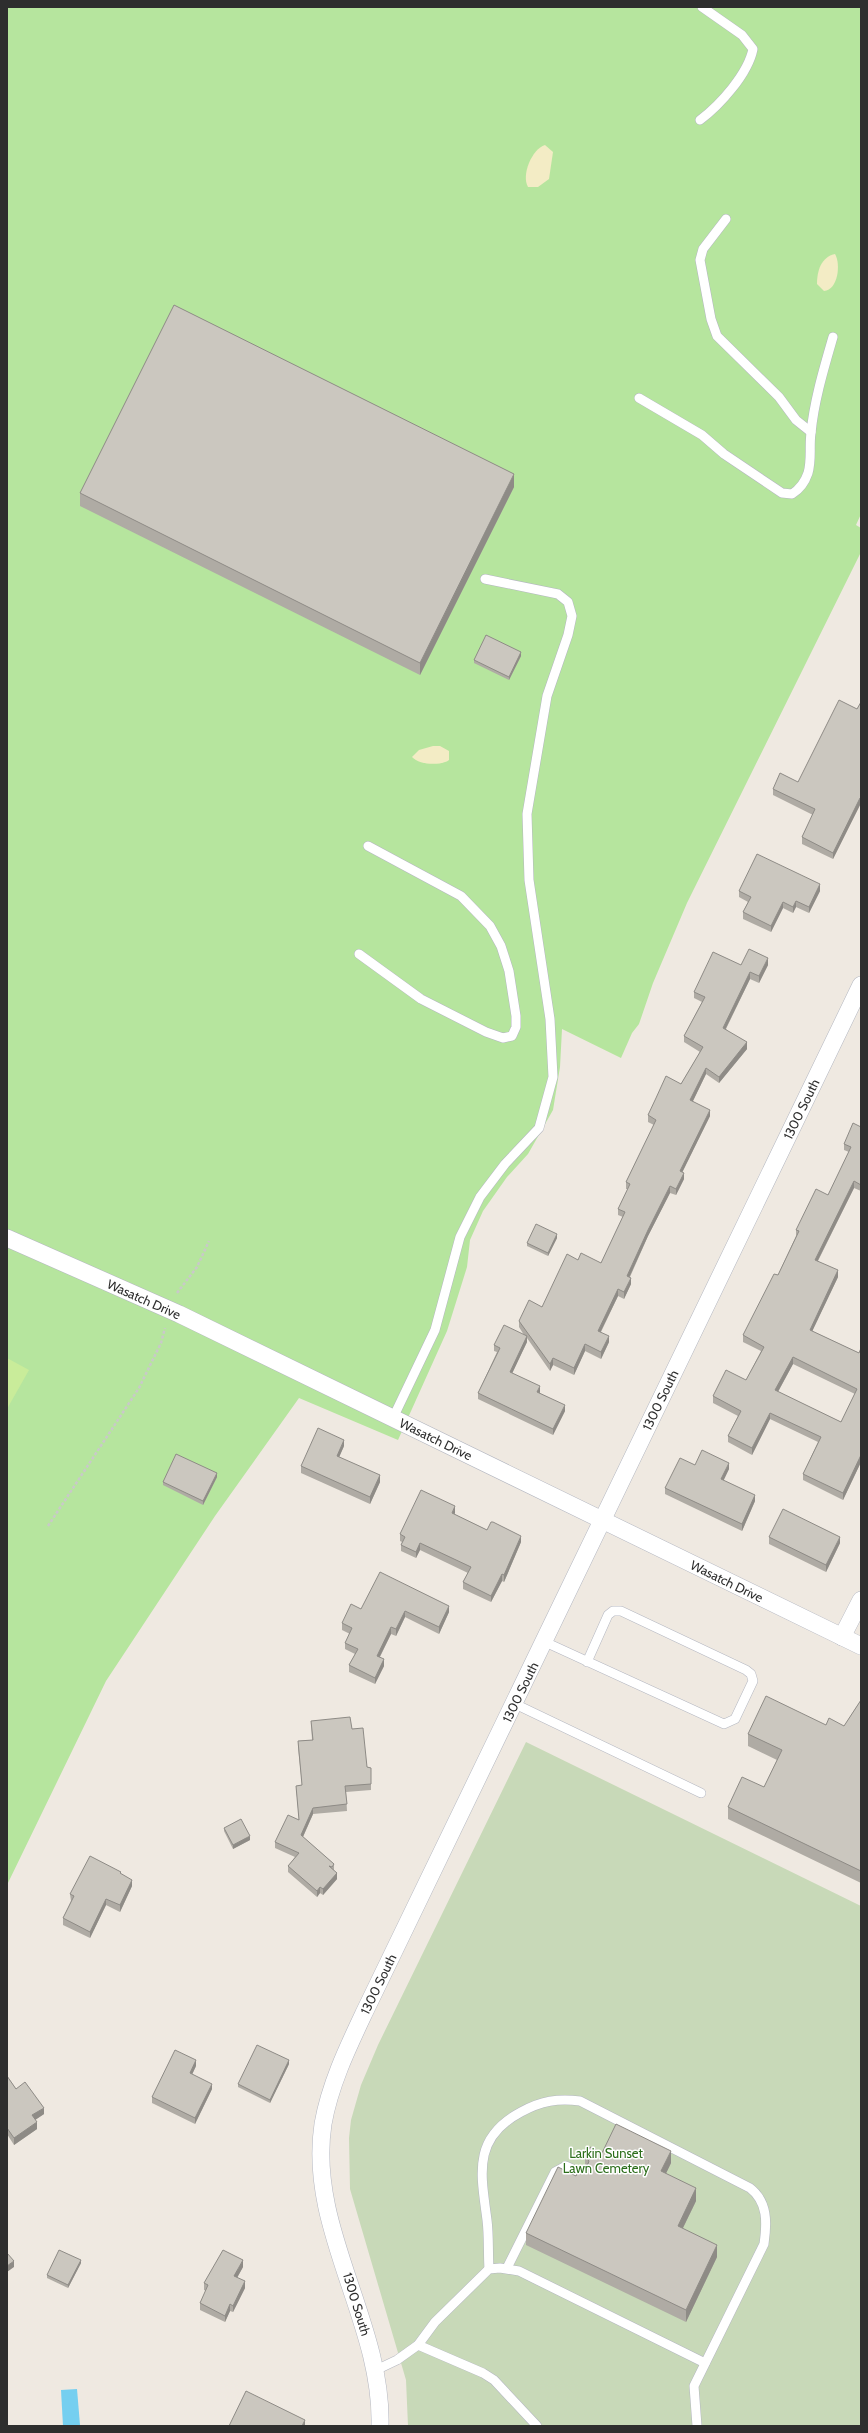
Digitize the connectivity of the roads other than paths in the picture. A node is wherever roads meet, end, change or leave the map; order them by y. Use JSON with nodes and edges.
{"nodes":[{"id":1,"x":702,"y":7,"type":"edge"},
{"id":2,"x":700,"y":120,"type":"dead end"},
{"id":3,"x":726,"y":219,"type":"dead end"},
{"id":4,"x":832,"y":337,"type":"dead end"},
{"id":5,"x":639,"y":398,"type":"dead end"},
{"id":6,"x":811,"y":432,"type":"junction"},
{"id":7,"x":485,"y":579,"type":"dead end"},
{"id":8,"x":368,"y":846,"type":"dead end"},
{"id":9,"x":359,"y":954,"type":"dead end"},
{"id":10,"x":861,"y":985,"type":"edge"},
{"id":11,"x":7,"y":1238,"type":"edge"},
{"id":12,"x":393,"y":1418,"type":"junction"},
{"id":13,"x":603,"y":1520,"type":"junction"},
{"id":14,"x":861,"y":1600,"type":"edge"},
{"id":15,"x":842,"y":1637,"type":"junction"},
{"id":16,"x":544,"y":1642,"type":"junction"},
{"id":17,"x":861,"y":1646,"type":"edge"},
{"id":18,"x":587,"y":1662,"type":"junction"},
{"id":19,"x":515,"y":1704,"type":"junction"},
{"id":20,"x":701,"y":1793,"type":"dead end"},
{"id":21,"x":583,"y":2174,"type":"edge"},
{"id":22,"x":507,"y":2268,"type":"junction"},
{"id":23,"x":489,"y":2269,"type":"junction"},
{"id":24,"x":418,"y":2345,"type":"junction"},
{"id":25,"x":705,"y":2363,"type":"junction"},
{"id":26,"x":376,"y":2370,"type":"junction"},
{"id":27,"x":380,"y":2426,"type":"edge"},
{"id":28,"x":537,"y":2426,"type":"edge"},
{"id":29,"x":697,"y":2426,"type":"edge"}],
"edges":[{"from":1,"to":2,"type":"lane"},
{"from":3,"to":6,"type":"lane"},
{"from":4,"to":6,"type":"lane"},
{"from":5,"to":6,"type":"lane"},
{"from":7,"to":12,"type":"lane"},
{"from":8,"to":9,"type":"lane"},
{"from":10,"to":13,"type":"street","name":"1300 South"},
{"from":11,"to":12,"type":"street","name":"Wasatch Drive"},
{"from":12,"to":13,"type":"street","name":"Wasatch Drive"},
{"from":13,"to":15,"type":"street","name":"Wasatch Drive"},
{"from":13,"to":16,"type":"street","name":"1300 South"},
{"from":14,"to":15,"type":"street"},
{"from":15,"to":17,"type":"street","name":"Wasatch Drive"},
{"from":16,"to":18,"type":"lane"},
{"from":16,"to":19,"type":"street","name":"1300 South"},
{"from":18,"to":18,"type":"lane"},
{"from":19,"to":20,"type":"lane"},
{"from":19,"to":26,"type":"street","name":"1300 South"},
{"from":21,"to":22,"type":"lane"},
{"from":22,"to":23,"type":"lane"},
{"from":22,"to":25,"type":"lane"},
{"from":23,"to":24,"type":"lane"},
{"from":23,"to":25,"type":"lane"},
{"from":24,"to":26,"type":"lane"},
{"from":24,"to":28,"type":"lane"},
{"from":25,"to":29,"type":"lane"},
{"from":26,"to":27,"type":"street","name":"1300 South"}]}
